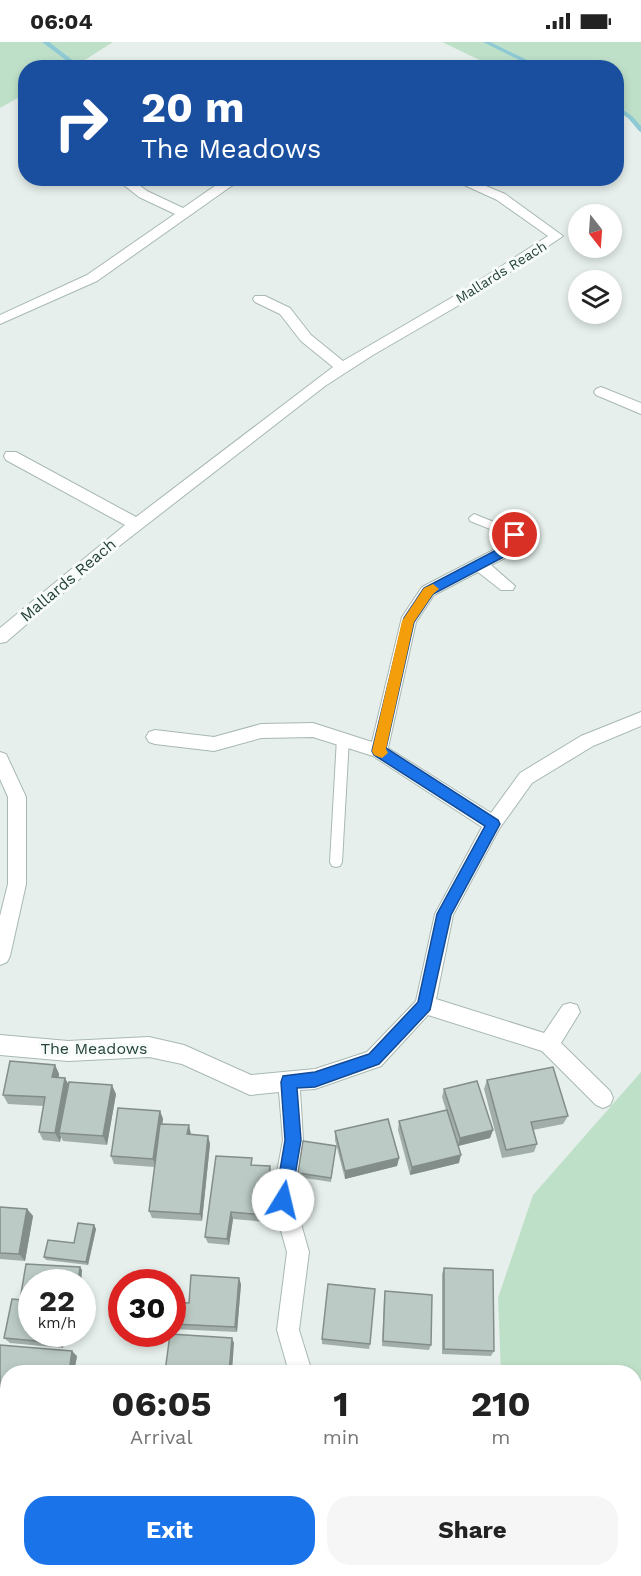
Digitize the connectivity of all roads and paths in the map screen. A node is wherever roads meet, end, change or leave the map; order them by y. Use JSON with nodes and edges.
{"nodes":[{"id":1,"x":132,"y":186,"type":"edge"},
{"id":2,"x":223,"y":186,"type":"edge"},
{"id":3,"x":474,"y":186,"type":"edge"},
{"id":4,"x":184,"y":213,"type":"junction"},
{"id":5,"x":260,"y":298,"type":"dead end"},
{"id":6,"x":0,"y":320,"type":"edge"},
{"id":7,"x":342,"y":367,"type":"junction"},
{"id":8,"x":601,"y":392,"type":"dead end"},
{"id":9,"x":641,"y":409,"type":"edge"},
{"id":10,"x":11,"y":456,"type":"dead end"},
{"id":11,"x":474,"y":518,"type":"dead end"},
{"id":12,"x":136,"y":524,"type":"junction"},
{"id":13,"x":515,"y":535,"type":"joint"},
{"id":14,"x":479,"y":565,"type":"junction"},
{"id":15,"x":507,"y":586,"type":"dead end"},
{"id":16,"x":0,"y":637,"type":"edge"},
{"id":17,"x":641,"y":719,"type":"edge"},
{"id":18,"x":155,"y":737,"type":"dead end"},
{"id":19,"x":343,"y":738,"type":"junction"},
{"id":20,"x":379,"y":751,"type":"junction"},
{"id":21,"x":0,"y":759,"type":"edge"},
{"id":22,"x":493,"y":824,"type":"junction"},
{"id":23,"x":336,"y":862,"type":"dead end"},
{"id":24,"x":0,"y":956,"type":"edge"},
{"id":25,"x":424,"y":1005,"type":"junction"},
{"id":26,"x":570,"y":1012,"type":"dead end"},
{"id":27,"x":548,"y":1044,"type":"junction"},
{"id":28,"x":0,"y":1045,"type":"edge"},
{"id":29,"x":289,"y":1082,"type":"junction"},
{"id":30,"x":603,"y":1098,"type":"dead end"},
{"id":31,"x":298,"y":1365,"type":"edge"}],
"edges":[{"from":1,"to":4,"type":"street"},
{"from":2,"to":4,"type":"street"},
{"from":3,"to":7,"type":"street","name":"Mallards Reach"},
{"from":4,"to":6,"type":"street"},
{"from":5,"to":7,"type":"street"},
{"from":7,"to":12,"type":"street","name":"Mallards Reach"},
{"from":8,"to":9,"type":"street"},
{"from":10,"to":12,"type":"street","name":"Mallards Reach"},
{"from":11,"to":13,"type":"lane"},
{"from":12,"to":16,"type":"street","name":"Mallards Reach"},
{"from":13,"to":14,"type":"street"},
{"from":14,"to":15,"type":"street"},
{"from":14,"to":20,"type":"street"},
{"from":17,"to":22,"type":"street"},
{"from":18,"to":19,"type":"street"},
{"from":19,"to":20,"type":"street"},
{"from":19,"to":23,"type":"lane"},
{"from":20,"to":22,"type":"street"},
{"from":21,"to":24,"type":"street"},
{"from":22,"to":25,"type":"street"},
{"from":25,"to":27,"type":"street"},
{"from":25,"to":29,"type":"street","name":"The Meadows"},
{"from":26,"to":27,"type":"street"},
{"from":27,"to":30,"type":"street"},
{"from":28,"to":29,"type":"street","name":"The Meadows"},
{"from":29,"to":31,"type":"street"}]}
